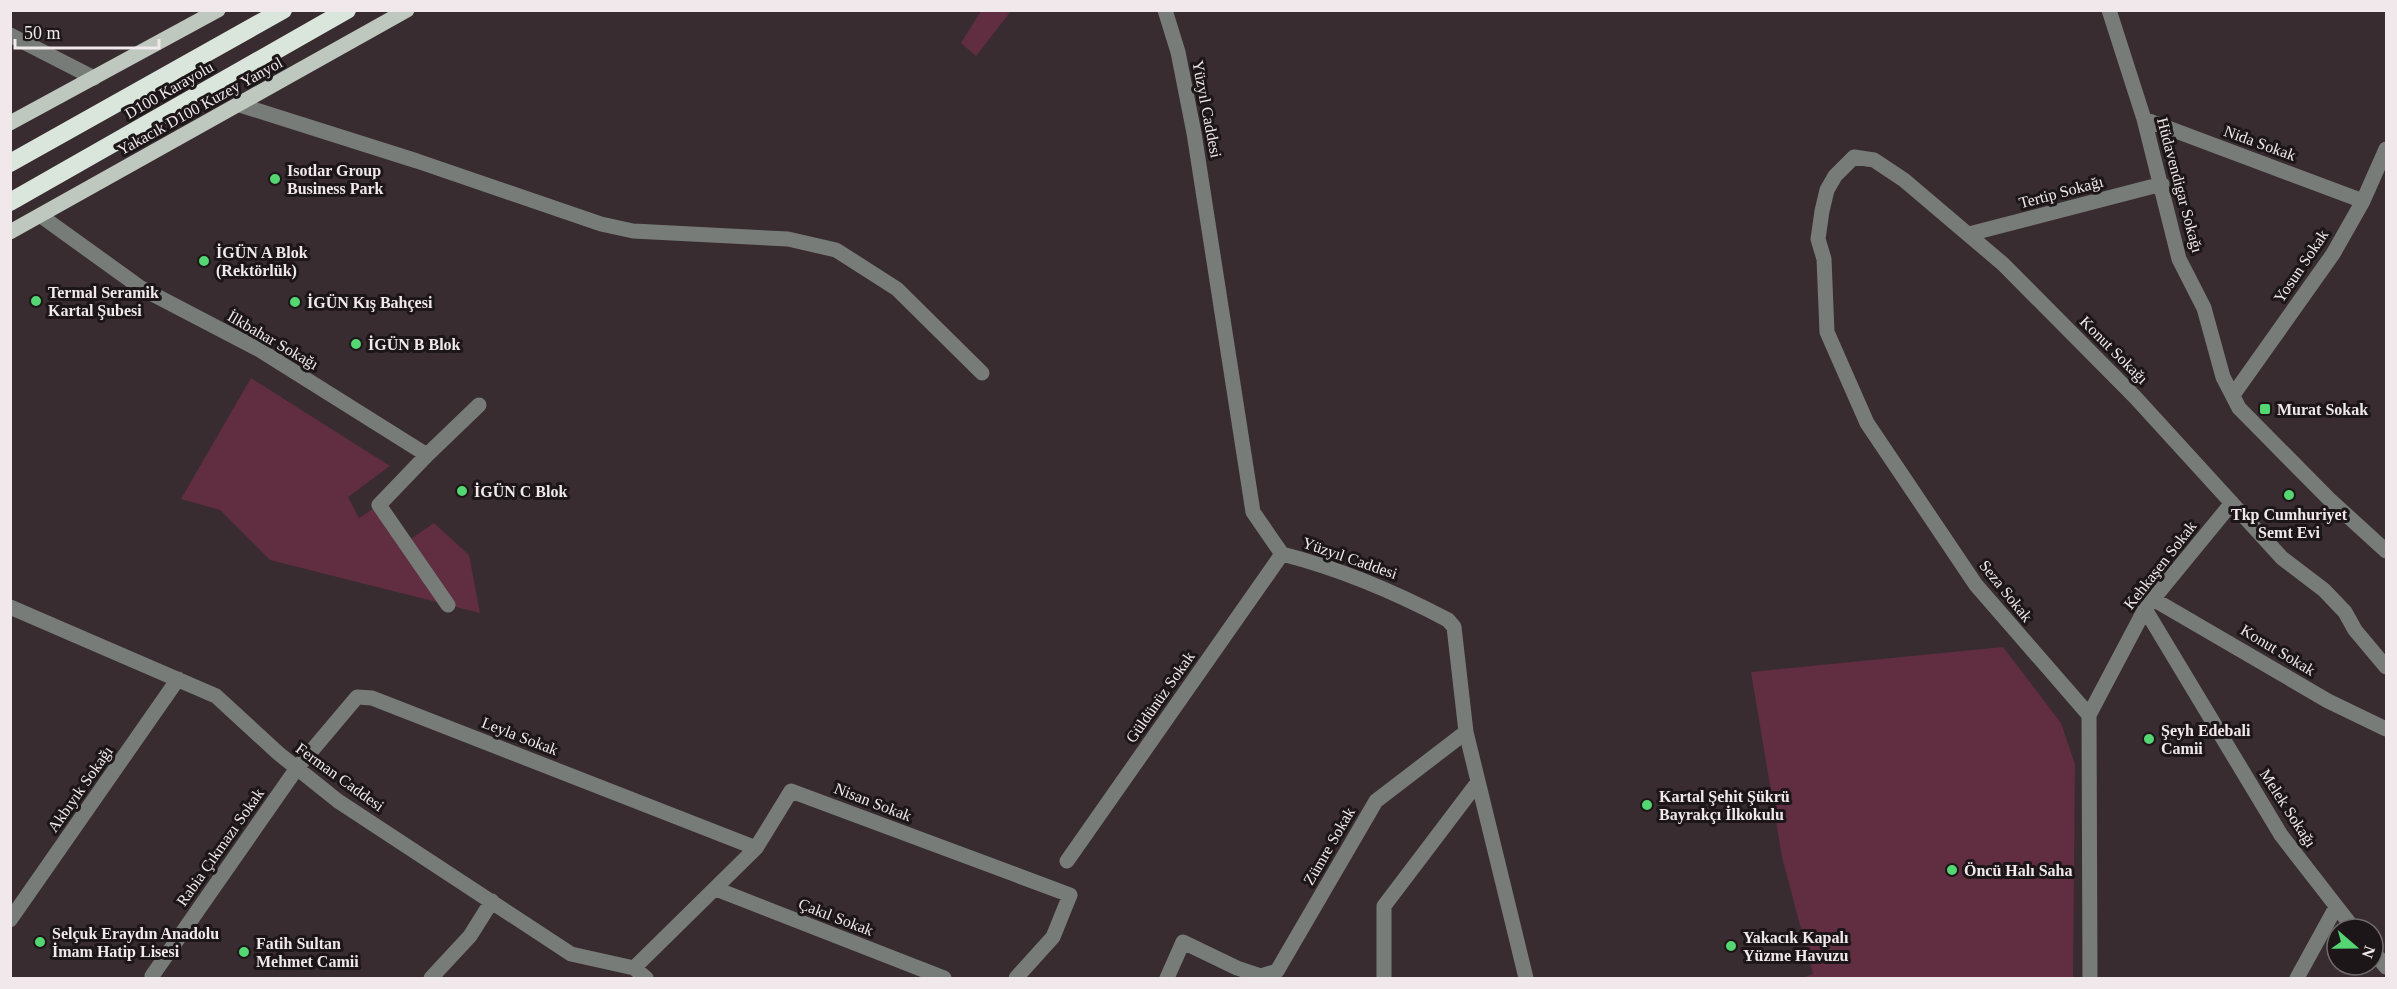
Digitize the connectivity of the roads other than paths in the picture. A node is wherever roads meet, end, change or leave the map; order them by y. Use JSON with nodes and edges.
{"nodes":[{"id":1,"x":218,"y":10,"type":"edge"},
{"id":2,"x":283,"y":10,"type":"edge"},
{"id":3,"x":347,"y":10,"type":"edge"},
{"id":4,"x":407,"y":10,"type":"edge"},
{"id":5,"x":1165,"y":10,"type":"edge"},
{"id":6,"x":2109,"y":10,"type":"edge"},
{"id":7,"x":10,"y":35,"type":"edge"},
{"id":8,"x":94,"y":78,"type":"junction"},
{"id":9,"x":240,"y":105,"type":"junction"},
{"id":10,"x":2144,"y":119,"type":"junction"},
{"id":11,"x":10,"y":123,"type":"edge"},
{"id":12,"x":2386,"y":149,"type":"edge"},
{"id":13,"x":10,"y":163,"type":"edge"},
{"id":14,"x":2162,"y":184,"type":"junction"},
{"id":15,"x":2363,"y":201,"type":"junction"},
{"id":16,"x":10,"y":202,"type":"edge"},
{"id":17,"x":41,"y":216,"type":"junction"},
{"id":18,"x":10,"y":232,"type":"edge"},
{"id":19,"x":1969,"y":234,"type":"junction"},
{"id":20,"x":1818,"y":239,"type":"joint"},
{"id":21,"x":982,"y":373,"type":"dead end"},
{"id":22,"x":2233,"y":395,"type":"junction"},
{"id":23,"x":479,"y":405,"type":"dead end"},
{"id":24,"x":427,"y":454,"type":"junction"},
{"id":25,"x":2231,"y":504,"type":"junction"},
{"id":26,"x":2386,"y":551,"type":"edge"},
{"id":27,"x":1282,"y":554,"type":"junction"},
{"id":28,"x":2149,"y":604,"type":"junction"},
{"id":29,"x":448,"y":605,"type":"dead end"},
{"id":30,"x":10,"y":608,"type":"edge"},
{"id":31,"x":2386,"y":666,"type":"edge"},
{"id":32,"x":178,"y":679,"type":"junction"},
{"id":33,"x":2089,"y":715,"type":"junction"},
{"id":34,"x":2386,"y":729,"type":"edge"},
{"id":35,"x":1466,"y":732,"type":"junction"},
{"id":36,"x":297,"y":768,"type":"junction"},
{"id":37,"x":1478,"y":782,"type":"junction"},
{"id":38,"x":756,"y":848,"type":"junction"},
{"id":39,"x":1067,"y":861,"type":"dead end"},
{"id":40,"x":716,"y":889,"type":"junction"},
{"id":41,"x":492,"y":901,"type":"junction"},
{"id":42,"x":2336,"y":907,"type":"junction"},
{"id":43,"x":2345,"y":917,"type":"edge"},
{"id":44,"x":10,"y":921,"type":"edge"},
{"id":45,"x":634,"y":968,"type":"junction"},
{"id":46,"x":153,"y":976,"type":"dead end"},
{"id":47,"x":431,"y":978,"type":"edge"},
{"id":48,"x":646,"y":978,"type":"edge"},
{"id":49,"x":944,"y":978,"type":"edge"},
{"id":50,"x":1016,"y":978,"type":"edge"},
{"id":51,"x":1167,"y":978,"type":"edge"},
{"id":52,"x":1384,"y":978,"type":"edge"},
{"id":53,"x":1526,"y":978,"type":"edge"},
{"id":54,"x":2090,"y":978,"type":"edge"},
{"id":55,"x":2297,"y":978,"type":"edge"}],
"edges":[{"from":1,"to":8,"type":"main road"},
{"from":2,"to":13,"type":"highway","name":"D100 Karayolu"},
{"from":3,"to":16,"type":"highway","name":"D100 Karayolu"},
{"from":4,"to":9,"type":"main road","name":"Yakacık D100 Kuzey Yanyol"},
{"from":5,"to":27,"type":"street","name":"Yüzyıl Caddesi"},
{"from":6,"to":10,"type":"street","name":"Hüdavendigar Sokağı"},
{"from":7,"to":8,"type":"street"},
{"from":8,"to":11,"type":"main road"},
{"from":9,"to":17,"type":"main road","name":"Yakacık D100 Kuzey Yanyol"},
{"from":9,"to":21,"type":"street"},
{"from":10,"to":14,"type":"street","name":"Hüdavendigar Sokağı"},
{"from":10,"to":15,"type":"street","name":"Nida Sokak"},
{"from":12,"to":15,"type":"street","name":"Yosun Sokak"},
{"from":14,"to":19,"type":"street","name":"Tertip Sokağı"},
{"from":14,"to":22,"type":"street","name":"Hüdavendigar Sokağı"},
{"from":15,"to":22,"type":"street","name":"Yosun Sokak"},
{"from":17,"to":18,"type":"main road","name":"Yakacık D100 Kuzey Yanyol"},
{"from":17,"to":24,"type":"street","name":"İlkbahar Sokağı"},
{"from":19,"to":20,"type":"street","name":"Konut Sokağı"},
{"from":19,"to":25,"type":"street","name":"Konut Sokağı"},
{"from":20,"to":33,"type":"street","name":"Seza Sokak"},
{"from":22,"to":26,"type":"street","name":"Hüdavendigar Sokağı"},
{"from":23,"to":24,"type":"street"},
{"from":24,"to":29,"type":"street"},
{"from":25,"to":28,"type":"street","name":"Kehkaşen Sokak"},
{"from":25,"to":31,"type":"street","name":"Konut Sokağı"},
{"from":27,"to":35,"type":"street","name":"Yüzyıl Caddesi"},
{"from":27,"to":39,"type":"street","name":"Güldünüz Sokak"},
{"from":28,"to":33,"type":"street","name":"Kehkaşen Sokak"},
{"from":28,"to":34,"type":"street","name":"Konut Sokak"},
{"from":28,"to":42,"type":"street","name":"Melek Sokağı"},
{"from":30,"to":32,"type":"street","name":"Ferman Caddesi"},
{"from":32,"to":36,"type":"street","name":"Ferman Caddesi"},
{"from":32,"to":44,"type":"street","name":"Akbıyık Sokağı"},
{"from":33,"to":54,"type":"street"},
{"from":35,"to":37,"type":"street","name":"Yüzyıl Caddesi"},
{"from":35,"to":51,"type":"street","name":"Zümre Sokak"},
{"from":36,"to":38,"type":"street","name":"Leyla Sokak"},
{"from":36,"to":41,"type":"street","name":"Ferman Caddesi"},
{"from":36,"to":46,"type":"street","name":"Rabia Çıkmazı Sokak"},
{"from":37,"to":52,"type":"street"},
{"from":37,"to":53,"type":"street","name":"Yüzyıl Caddesi"},
{"from":38,"to":40,"type":"street","name":"Nisan Sokak"},
{"from":38,"to":50,"type":"street","name":"Nisan Sokak"},
{"from":40,"to":45,"type":"street","name":"Nisan Sokak"},
{"from":40,"to":49,"type":"street","name":"Çakıl Sokak"},
{"from":41,"to":45,"type":"street","name":"Ferman Caddesi"},
{"from":41,"to":47,"type":"street"},
{"from":42,"to":43,"type":"street","name":"Melek Sokağı"},
{"from":42,"to":55,"type":"street"},
{"from":45,"to":48,"type":"street","name":"Ferman Caddesi"}]}
